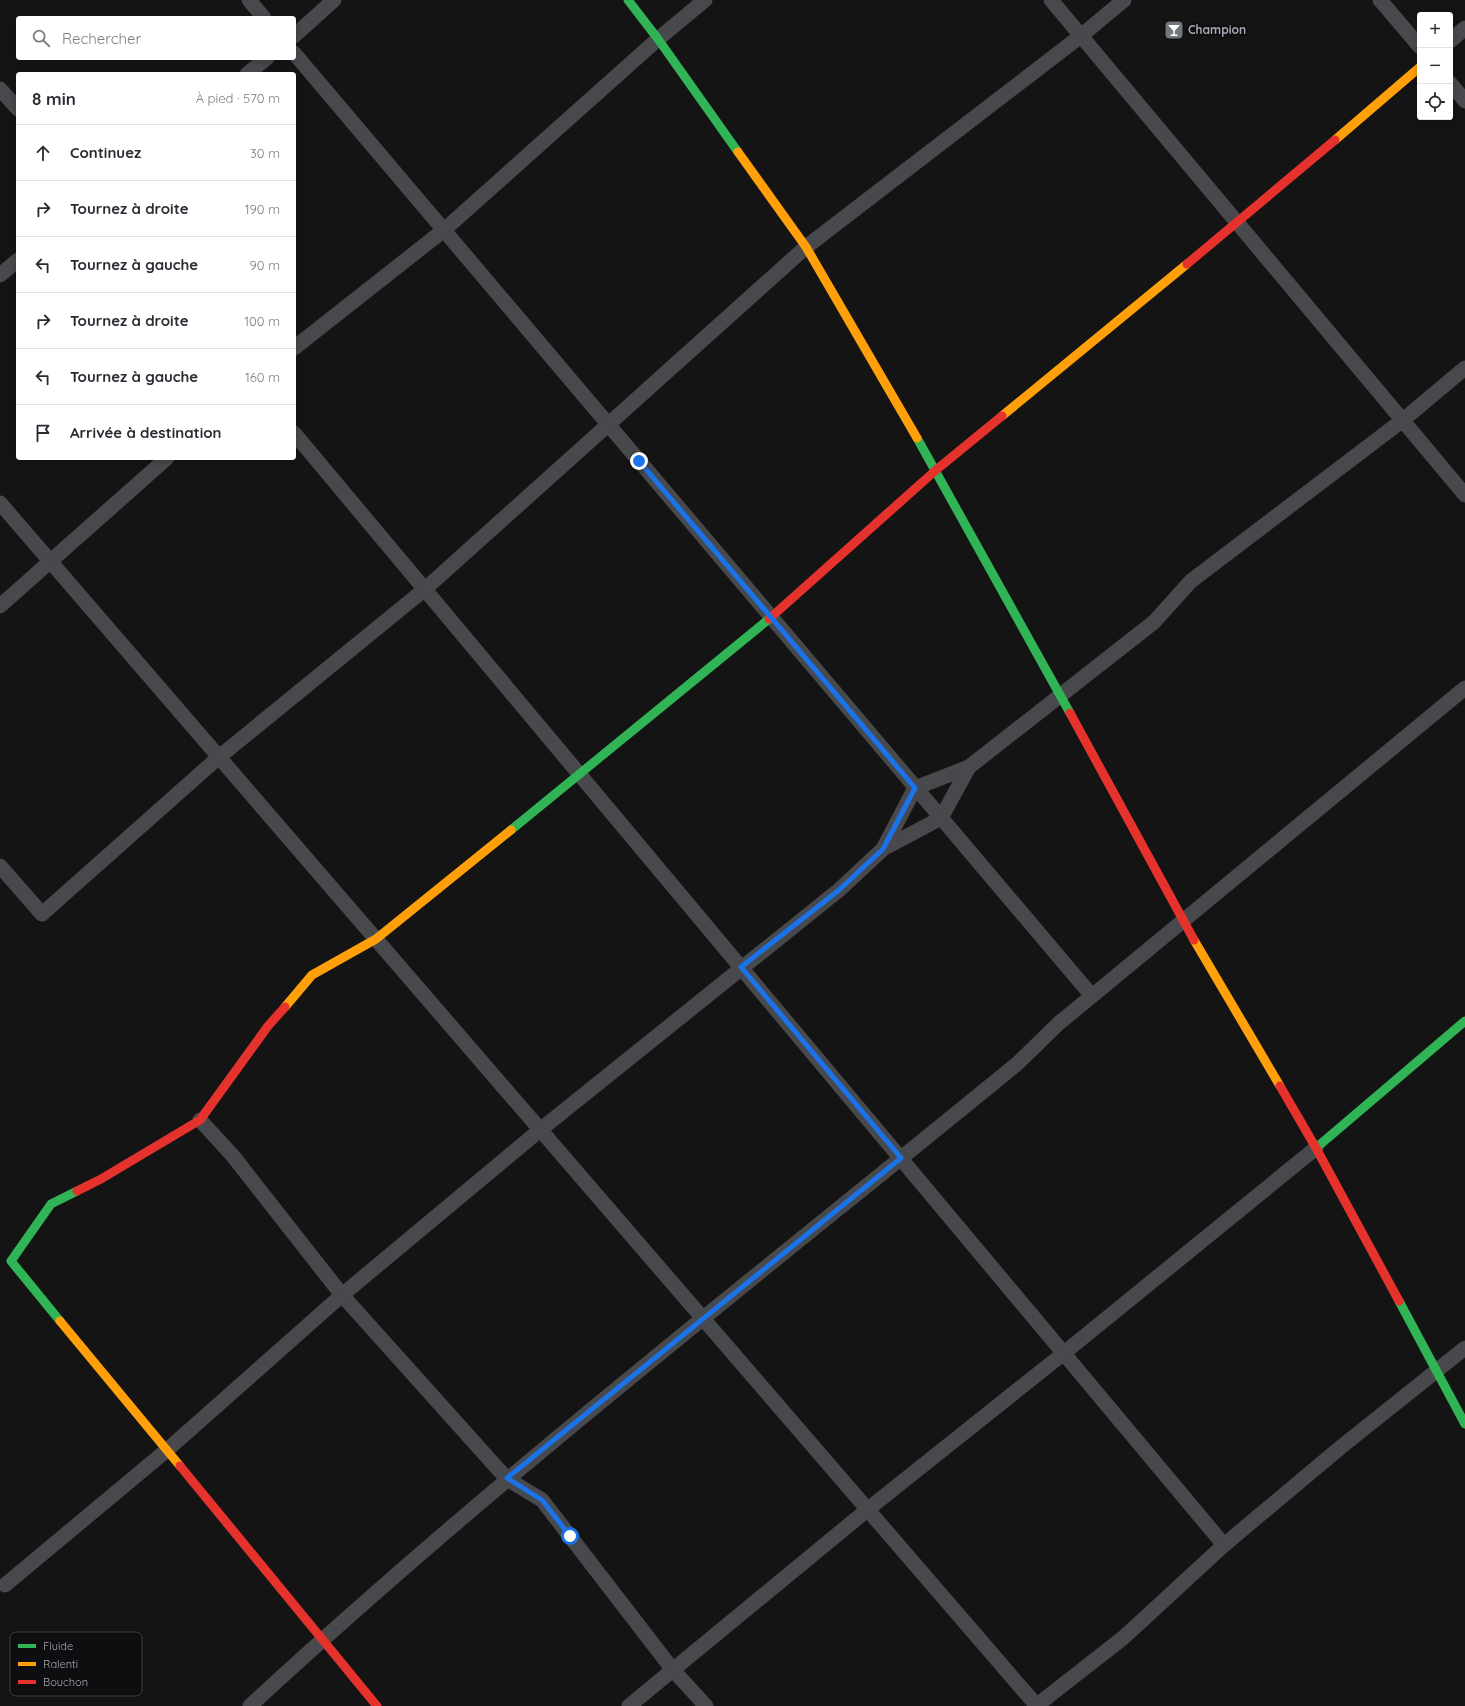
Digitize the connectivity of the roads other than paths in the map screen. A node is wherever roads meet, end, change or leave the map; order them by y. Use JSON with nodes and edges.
{"nodes":[{"id":1,"x":249,"y":0,"type":"edge"},
{"id":2,"x":334,"y":0,"type":"edge"},
{"id":3,"x":628,"y":0,"type":"edge"},
{"id":4,"x":705,"y":0,"type":"edge"},
{"id":5,"x":1052,"y":0,"type":"edge"},
{"id":6,"x":1124,"y":0,"type":"edge"},
{"id":7,"x":1380,"y":0,"type":"edge"},
{"id":8,"x":262,"y":16,"type":"edge"},
{"id":9,"x":1465,"y":28,"type":"edge"},
{"id":10,"x":296,"y":34,"type":"edge"},
{"id":11,"x":1082,"y":35,"type":"junction"},
{"id":12,"x":1453,"y":38,"type":"edge"},
{"id":13,"x":658,"y":39,"type":"junction"},
{"id":14,"x":1417,"y":43,"type":"edge"},
{"id":15,"x":296,"y":55,"type":"edge"},
{"id":16,"x":264,"y":60,"type":"edge"},
{"id":17,"x":1417,"y":70,"type":"edge"},
{"id":18,"x":250,"y":72,"type":"edge"},
{"id":19,"x":1451,"y":84,"type":"edge"},
{"id":20,"x":0,"y":90,"type":"edge"},
{"id":21,"x":1465,"y":102,"type":"edge"},
{"id":22,"x":16,"y":108,"type":"edge"},
{"id":23,"x":1237,"y":223,"type":"junction"},
{"id":24,"x":444,"y":230,"type":"junction"},
{"id":25,"x":806,"y":247,"type":"junction"},
{"id":26,"x":16,"y":262,"type":"edge"},
{"id":27,"x":0,"y":275,"type":"edge"},
{"id":28,"x":296,"y":346,"type":"edge"},
{"id":29,"x":1465,"y":368,"type":"edge"},
{"id":30,"x":1403,"y":420,"type":"junction"},
{"id":31,"x":609,"y":425,"type":"junction"},
{"id":32,"x":296,"y":435,"type":"edge"},
{"id":33,"x":165,"y":460,"type":"edge"},
{"id":34,"x":936,"y":470,"type":"junction"},
{"id":35,"x":1465,"y":495,"type":"edge"},
{"id":36,"x":0,"y":503,"type":"edge"},
{"id":37,"x":51,"y":562,"type":"junction"},
{"id":38,"x":425,"y":589,"type":"junction"},
{"id":39,"x":0,"y":606,"type":"edge"},
{"id":40,"x":771,"y":617,"type":"junction"},
{"id":41,"x":1465,"y":688,"type":"edge"},
{"id":42,"x":1060,"y":695,"type":"junction"},
{"id":43,"x":219,"y":757,"type":"junction"},
{"id":44,"x":970,"y":767,"type":"junction"},
{"id":45,"x":580,"y":774,"type":"junction"},
{"id":46,"x":915,"y":788,"type":"junction"},
{"id":47,"x":941,"y":818,"type":"junction"},
{"id":48,"x":883,"y":849,"type":"junction"},
{"id":49,"x":0,"y":866,"type":"edge"},
{"id":50,"x":1183,"y":920,"type":"junction"},
{"id":51,"x":376,"y":939,"type":"junction"},
{"id":52,"x":741,"y":967,"type":"junction"},
{"id":53,"x":1092,"y":996,"type":"junction"},
{"id":54,"x":1465,"y":1021,"type":"edge"},
{"id":55,"x":200,"y":1120,"type":"junction"},
{"id":56,"x":540,"y":1130,"type":"junction"},
{"id":57,"x":1316,"y":1148,"type":"junction"},
{"id":58,"x":901,"y":1158,"type":"junction"},
{"id":59,"x":342,"y":1295,"type":"junction"},
{"id":60,"x":702,"y":1319,"type":"junction"},
{"id":61,"x":1465,"y":1348,"type":"edge"},
{"id":62,"x":1064,"y":1353,"type":"junction"},
{"id":63,"x":1437,"y":1371,"type":"junction"},
{"id":64,"x":1465,"y":1424,"type":"edge"},
{"id":65,"x":167,"y":1450,"type":"junction"},
{"id":66,"x":507,"y":1478,"type":"junction"},
{"id":67,"x":867,"y":1510,"type":"junction"},
{"id":68,"x":1224,"y":1545,"type":"junction"},
{"id":69,"x":5,"y":1585,"type":"dead end"},
{"id":70,"x":322,"y":1639,"type":"junction"},
{"id":71,"x":673,"y":1670,"type":"junction"},
{"id":72,"x":250,"y":1706,"type":"edge"},
{"id":73,"x":377,"y":1706,"type":"edge"},
{"id":74,"x":630,"y":1706,"type":"edge"},
{"id":75,"x":706,"y":1706,"type":"edge"},
{"id":76,"x":1037,"y":1706,"type":"edge"}],
"edges":[{"from":1,"to":8,"type":"street"},
{"from":2,"to":10,"type":"street"},
{"from":3,"to":13,"type":"main road"},
{"from":4,"to":13,"type":"street"},
{"from":5,"to":11,"type":"street"},
{"from":6,"to":11,"type":"street"},
{"from":7,"to":14,"type":"street"},
{"from":9,"to":12,"type":"street"},
{"from":11,"to":23,"type":"street"},
{"from":11,"to":25,"type":"street"},
{"from":13,"to":24,"type":"street"},
{"from":13,"to":25,"type":"main road"},
{"from":15,"to":24,"type":"street"},
{"from":16,"to":18,"type":"street"},
{"from":17,"to":23,"type":"main road"},
{"from":19,"to":21,"type":"street"},
{"from":20,"to":22,"type":"street"},
{"from":23,"to":30,"type":"street"},
{"from":23,"to":34,"type":"main road"},
{"from":24,"to":28,"type":"street"},
{"from":24,"to":31,"type":"street"},
{"from":25,"to":31,"type":"street"},
{"from":25,"to":34,"type":"main road"},
{"from":26,"to":27,"type":"street"},
{"from":29,"to":30,"type":"street"},
{"from":30,"to":35,"type":"street"},
{"from":30,"to":42,"type":"street"},
{"from":31,"to":38,"type":"street"},
{"from":31,"to":40,"type":"street"},
{"from":32,"to":38,"type":"street"},
{"from":33,"to":37,"type":"street"},
{"from":34,"to":40,"type":"main road"},
{"from":34,"to":42,"type":"main road"},
{"from":36,"to":37,"type":"street"},
{"from":37,"to":39,"type":"street"},
{"from":37,"to":43,"type":"street"},
{"from":38,"to":43,"type":"street"},
{"from":38,"to":45,"type":"street"},
{"from":40,"to":45,"type":"main road"},
{"from":40,"to":46,"type":"street"},
{"from":41,"to":50,"type":"street"},
{"from":42,"to":44,"type":"street"},
{"from":42,"to":50,"type":"main road"},
{"from":43,"to":49,"type":"street"},
{"from":43,"to":51,"type":"street"},
{"from":44,"to":46,"type":"street"},
{"from":44,"to":47,"type":"street"},
{"from":45,"to":51,"type":"main road"},
{"from":45,"to":52,"type":"street"},
{"from":46,"to":47,"type":"street"},
{"from":46,"to":48,"type":"street"},
{"from":47,"to":48,"type":"street"},
{"from":47,"to":53,"type":"street"},
{"from":48,"to":52,"type":"street"},
{"from":50,"to":53,"type":"street"},
{"from":50,"to":57,"type":"main road"},
{"from":51,"to":55,"type":"main road"},
{"from":51,"to":56,"type":"street"},
{"from":52,"to":56,"type":"street"},
{"from":52,"to":58,"type":"street"},
{"from":53,"to":58,"type":"street"},
{"from":54,"to":57,"type":"main road"},
{"from":55,"to":59,"type":"street"},
{"from":55,"to":65,"type":"main road"},
{"from":56,"to":59,"type":"street"},
{"from":56,"to":60,"type":"street"},
{"from":57,"to":62,"type":"street"},
{"from":57,"to":63,"type":"main road"},
{"from":58,"to":60,"type":"street"},
{"from":58,"to":62,"type":"street"},
{"from":59,"to":65,"type":"street"},
{"from":59,"to":66,"type":"street"},
{"from":60,"to":66,"type":"street"},
{"from":60,"to":67,"type":"street"},
{"from":61,"to":63,"type":"street"},
{"from":62,"to":67,"type":"street"},
{"from":62,"to":68,"type":"street"},
{"from":63,"to":64,"type":"main road"},
{"from":63,"to":68,"type":"street"},
{"from":65,"to":69,"type":"street"},
{"from":65,"to":70,"type":"main road"},
{"from":66,"to":70,"type":"street"},
{"from":66,"to":71,"type":"street"},
{"from":67,"to":71,"type":"street"},
{"from":67,"to":76,"type":"street"},
{"from":68,"to":76,"type":"street"},
{"from":70,"to":72,"type":"street"},
{"from":70,"to":73,"type":"main road"},
{"from":71,"to":74,"type":"street"},
{"from":71,"to":75,"type":"street"}]}
